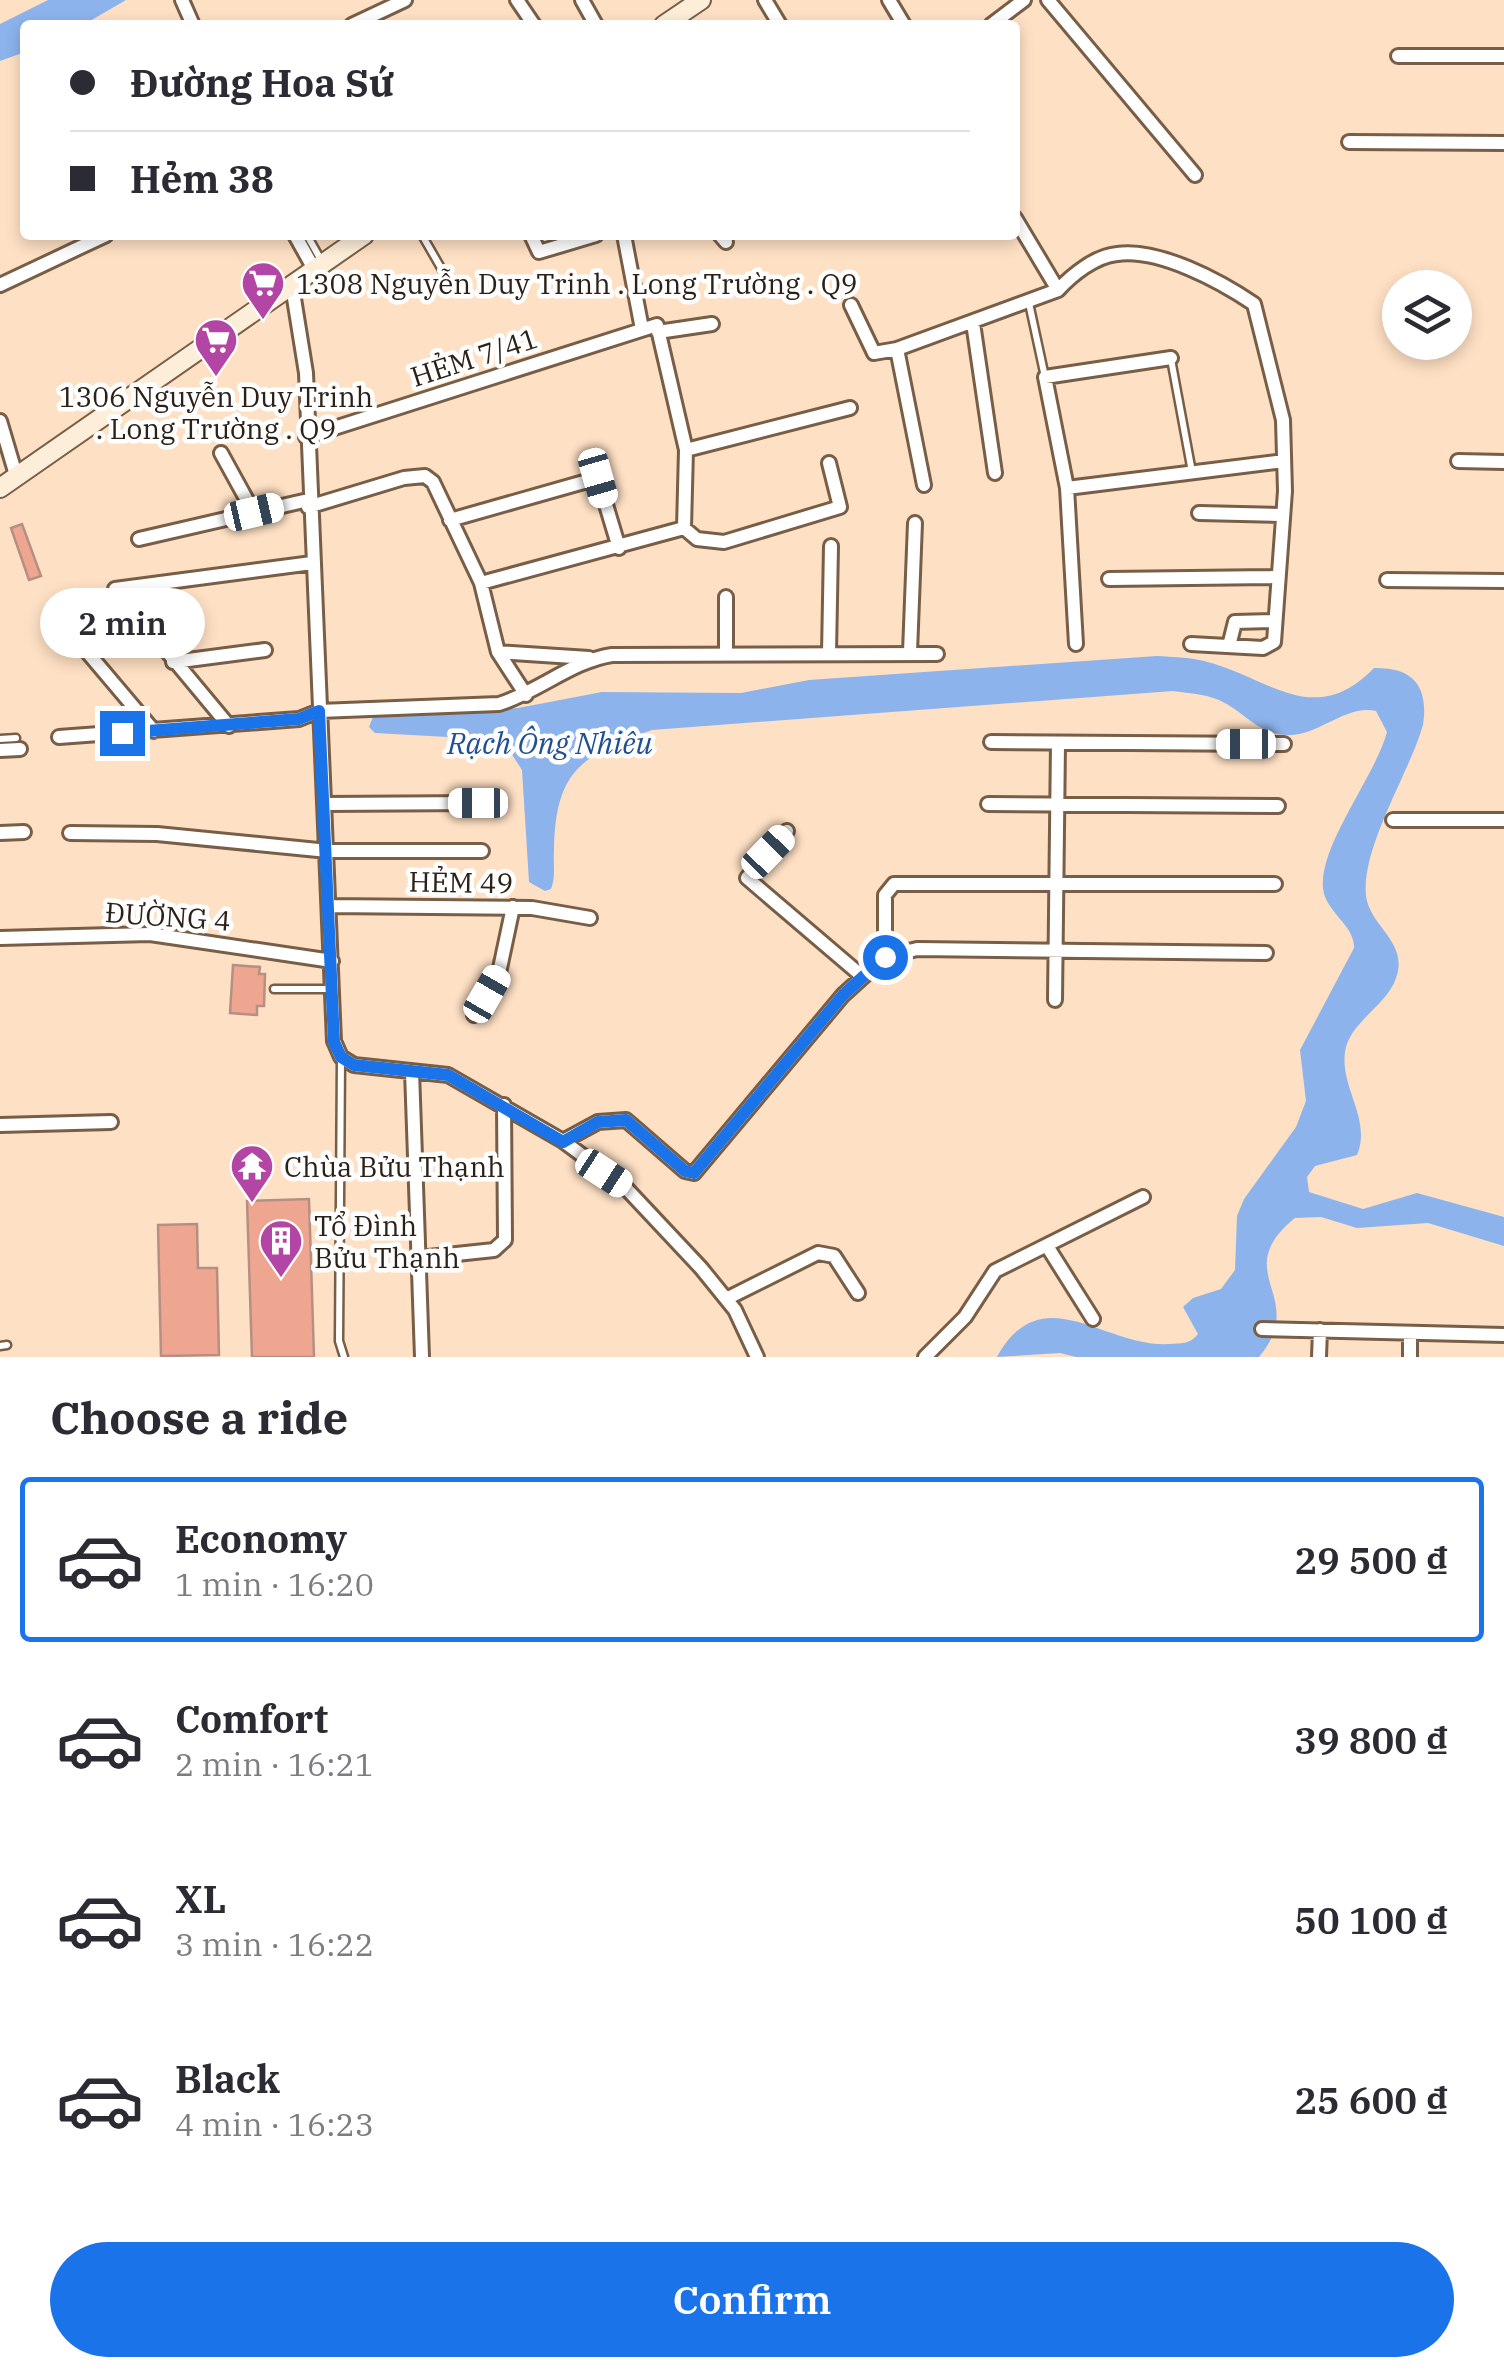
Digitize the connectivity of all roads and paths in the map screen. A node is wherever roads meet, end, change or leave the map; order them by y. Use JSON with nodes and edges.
{"nodes":[{"id":1,"x":405,"y":0,"type":"edge"},
{"id":2,"x":700,"y":0,"type":"edge"},
{"id":3,"x":1024,"y":0,"type":"edge"},
{"id":4,"x":1048,"y":0,"type":"edge"},
{"id":5,"x":363,"y":20,"type":"edge"},
{"id":6,"x":671,"y":20,"type":"edge"},
{"id":7,"x":998,"y":20,"type":"edge"},
{"id":8,"x":1398,"y":56,"type":"dead end"},
{"id":9,"x":1504,"y":56,"type":"edge"},
{"id":10,"x":1349,"y":142,"type":"dead end"},
{"id":11,"x":1504,"y":142,"type":"edge"},
{"id":12,"x":1196,"y":175,"type":"dead end"},
{"id":13,"x":1020,"y":226,"type":"edge"},
{"id":14,"x":95,"y":240,"type":"edge"},
{"id":15,"x":299,"y":240,"type":"edge"},
{"id":16,"x":310,"y":240,"type":"edge"},
{"id":17,"x":357,"y":240,"type":"edge"},
{"id":18,"x":425,"y":240,"type":"edge"},
{"id":19,"x":534,"y":240,"type":"edge"},
{"id":20,"x":580,"y":240,"type":"edge"},
{"id":21,"x":625,"y":240,"type":"edge"},
{"id":22,"x":319,"y":267,"type":"junction"},
{"id":23,"x":0,"y":285,"type":"edge"},
{"id":24,"x":292,"y":286,"type":"junction"},
{"id":25,"x":452,"y":287,"type":"dead end"},
{"id":26,"x":1058,"y":290,"type":"junction"},
{"id":27,"x":1029,"y":301,"type":"junction"},
{"id":28,"x":850,"y":305,"type":"dead end"},
{"id":29,"x":973,"y":323,"type":"junction"},
{"id":30,"x":712,"y":324,"type":"dead end"},
{"id":31,"x":642,"y":329,"type":"junction"},
{"id":32,"x":658,"y":329,"type":"junction"},
{"id":33,"x":897,"y":349,"type":"junction"},
{"id":34,"x":1171,"y":358,"type":"joint"},
{"id":35,"x":1044,"y":377,"type":"junction"},
{"id":36,"x":850,"y":408,"type":"dead end"},
{"id":37,"x":0,"y":421,"type":"edge"},
{"id":38,"x":306,"y":437,"type":"junction"},
{"id":39,"x":686,"y":450,"type":"junction"},
{"id":40,"x":222,"y":453,"type":"dead end"},
{"id":41,"x":1284,"y":461,"type":"junction"},
{"id":42,"x":1458,"y":461,"type":"dead end"},
{"id":43,"x":1504,"y":462,"type":"edge"},
{"id":44,"x":829,"y":463,"type":"dead end"},
{"id":45,"x":1192,"y":472,"type":"junction"},
{"id":46,"x":995,"y":473,"type":"dead end"},
{"id":47,"x":16,"y":475,"type":"junction"},
{"id":48,"x":924,"y":484,"type":"dead end"},
{"id":49,"x":0,"y":488,"type":"edge"},
{"id":50,"x":1067,"y":488,"type":"junction"},
{"id":51,"x":308,"y":504,"type":"junction"},
{"id":52,"x":254,"y":512,"type":"junction"},
{"id":53,"x":1199,"y":513,"type":"dead end"},
{"id":54,"x":1280,"y":514,"type":"junction"},
{"id":55,"x":450,"y":520,"type":"junction"},
{"id":56,"x":915,"y":523,"type":"dead end"},
{"id":57,"x":684,"y":528,"type":"junction"},
{"id":58,"x":139,"y":539,"type":"dead end"},
{"id":59,"x":830,"y":546,"type":"dead end"},
{"id":60,"x":619,"y":548,"type":"junction"},
{"id":61,"x":312,"y":562,"type":"junction"},
{"id":62,"x":1277,"y":578,"type":"junction"},
{"id":63,"x":1109,"y":579,"type":"dead end"},
{"id":64,"x":1387,"y":580,"type":"dead end"},
{"id":65,"x":1504,"y":582,"type":"edge"},
{"id":66,"x":481,"y":583,"type":"junction"},
{"id":67,"x":726,"y":597,"type":"dead end"},
{"id":68,"x":1275,"y":621,"type":"junction"},
{"id":69,"x":72,"y":634,"type":"dead end"},
{"id":70,"x":1076,"y":644,"type":"dead end"},
{"id":71,"x":1191,"y":644,"type":"dead end"},
{"id":72,"x":1229,"y":646,"type":"junction"},
{"id":73,"x":266,"y":650,"type":"dead end"},
{"id":74,"x":498,"y":652,"type":"junction"},
{"id":75,"x":910,"y":652,"type":"junction"},
{"id":76,"x":829,"y":653,"type":"junction"},
{"id":77,"x":726,"y":654,"type":"junction"},
{"id":78,"x":937,"y":654,"type":"dead end"},
{"id":79,"x":592,"y":658,"type":"junction"},
{"id":80,"x":173,"y":662,"type":"junction"},
{"id":81,"x":526,"y":696,"type":"junction"},
{"id":82,"x":319,"y":711,"type":"junction"},
{"id":83,"x":229,"y":726,"type":"junction"},
{"id":84,"x":154,"y":730,"type":"junction"},
{"id":85,"x":59,"y":737,"type":"dead end"},
{"id":86,"x":0,"y":739,"type":"edge"},
{"id":87,"x":991,"y":742,"type":"dead end"},
{"id":88,"x":1058,"y":743,"type":"junction"},
{"id":89,"x":18,"y":744,"type":"joint"},
{"id":90,"x":1284,"y":744,"type":"dead end"},
{"id":91,"x":0,"y":750,"type":"edge"},
{"id":92,"x":478,"y":803,"type":"dead end"},
{"id":93,"x":324,"y":804,"type":"junction"},
{"id":94,"x":988,"y":804,"type":"dead end"},
{"id":95,"x":1058,"y":805,"type":"junction"},
{"id":96,"x":1278,"y":806,"type":"dead end"},
{"id":97,"x":1393,"y":820,"type":"dead end"},
{"id":98,"x":1504,"y":820,"type":"edge"},
{"id":99,"x":788,"y":830,"type":"dead end"},
{"id":100,"x":24,"y":832,"type":"dead end"},
{"id":101,"x":0,"y":833,"type":"edge"},
{"id":102,"x":70,"y":834,"type":"dead end"},
{"id":103,"x":328,"y":851,"type":"junction"},
{"id":104,"x":482,"y":852,"type":"dead end"},
{"id":105,"x":1057,"y":883,"type":"junction"},
{"id":106,"x":1275,"y":884,"type":"dead end"},
{"id":107,"x":329,"y":906,"type":"junction"},
{"id":108,"x":512,"y":907,"type":"junction"},
{"id":109,"x":590,"y":918,"type":"dead end"},
{"id":110,"x":0,"y":938,"type":"edge"},
{"id":111,"x":1056,"y":953,"type":"junction"},
{"id":112,"x":1266,"y":953,"type":"dead end"},
{"id":113,"x":885,"y":957,"type":"junction"},
{"id":114,"x":332,"y":960,"type":"junction"},
{"id":115,"x":863,"y":976,"type":"junction"},
{"id":116,"x":274,"y":990,"type":"dead end"},
{"id":117,"x":332,"y":990,"type":"junction"},
{"id":118,"x":1056,"y":1000,"type":"dead end"},
{"id":119,"x":474,"y":1015,"type":"dead end"},
{"id":120,"x":341,"y":1057,"type":"junction"},
{"id":121,"x":412,"y":1070,"type":"junction"},
{"id":122,"x":504,"y":1105,"type":"junction"},
{"id":123,"x":111,"y":1122,"type":"dead end"},
{"id":124,"x":0,"y":1124,"type":"edge"},
{"id":125,"x":563,"y":1142,"type":"junction"},
{"id":126,"x":1144,"y":1198,"type":"dead end"},
{"id":127,"x":1048,"y":1246,"type":"junction"},
{"id":128,"x":420,"y":1258,"type":"junction"},
{"id":129,"x":858,"y":1293,"type":"dead end"},
{"id":130,"x":726,"y":1299,"type":"junction"},
{"id":131,"x":1093,"y":1320,"type":"dead end"},
{"id":132,"x":1262,"y":1328,"type":"dead end"},
{"id":133,"x":1320,"y":1330,"type":"junction"},
{"id":134,"x":1410,"y":1333,"type":"junction"},
{"id":135,"x":1504,"y":1335,"type":"edge"},
{"id":136,"x":344,"y":1357,"type":"edge"},
{"id":137,"x":422,"y":1357,"type":"edge"},
{"id":138,"x":756,"y":1357,"type":"edge"},
{"id":139,"x":925,"y":1357,"type":"edge"},
{"id":140,"x":1319,"y":1357,"type":"edge"},
{"id":141,"x":1410,"y":1357,"type":"edge"}],
"edges":[{"from":1,"to":5,"type":"street"},
{"from":2,"to":6,"type":"main road"},
{"from":3,"to":7,"type":"street"},
{"from":4,"to":12,"type":"street"},
{"from":8,"to":9,"type":"street"},
{"from":10,"to":11,"type":"street"},
{"from":13,"to":26,"type":"street"},
{"from":14,"to":23,"type":"street"},
{"from":15,"to":22,"type":"street"},
{"from":16,"to":22,"type":"lane"},
{"from":17,"to":22,"type":"main road"},
{"from":18,"to":25,"type":"lane"},
{"from":19,"to":20,"type":"street"},
{"from":21,"to":31,"type":"street"},
{"from":22,"to":24,"type":"main road"},
{"from":24,"to":38,"type":"street"},
{"from":24,"to":47,"type":"main road"},
{"from":26,"to":27,"type":"street"},
{"from":26,"to":41,"type":"street"},
{"from":27,"to":29,"type":"street"},
{"from":27,"to":35,"type":"lane"},
{"from":28,"to":33,"type":"street"},
{"from":29,"to":33,"type":"street"},
{"from":29,"to":46,"type":"street"},
{"from":30,"to":32,"type":"street","name":"HẺM 7/41"},
{"from":31,"to":32,"type":"street","name":"HẺM 7/41"},
{"from":31,"to":38,"type":"street","name":"HẺM 7/41"},
{"from":32,"to":39,"type":"street"},
{"from":33,"to":48,"type":"street"},
{"from":34,"to":35,"type":"street"},
{"from":34,"to":45,"type":"lane"},
{"from":35,"to":50,"type":"street"},
{"from":36,"to":39,"type":"street"},
{"from":37,"to":47,"type":"street"},
{"from":38,"to":51,"type":"street"},
{"from":39,"to":57,"type":"street"},
{"from":40,"to":52,"type":"street"},
{"from":41,"to":45,"type":"street"},
{"from":41,"to":54,"type":"street"},
{"from":42,"to":43,"type":"street"},
{"from":44,"to":57,"type":"street"},
{"from":45,"to":50,"type":"street"},
{"from":47,"to":49,"type":"main road"},
{"from":50,"to":70,"type":"street"},
{"from":51,"to":52,"type":"street"},
{"from":51,"to":55,"type":"street"},
{"from":51,"to":61,"type":"street"},
{"from":52,"to":58,"type":"street"},
{"from":53,"to":54,"type":"street"},
{"from":54,"to":62,"type":"street"},
{"from":55,"to":60,"type":"street"},
{"from":55,"to":66,"type":"street"},
{"from":56,"to":75,"type":"street"},
{"from":57,"to":60,"type":"street"},
{"from":59,"to":76,"type":"street"},
{"from":60,"to":66,"type":"street"},
{"from":61,"to":80,"type":"street"},
{"from":61,"to":82,"type":"street"},
{"from":62,"to":63,"type":"street"},
{"from":62,"to":68,"type":"street"},
{"from":64,"to":65,"type":"street"},
{"from":66,"to":74,"type":"street"},
{"from":67,"to":77,"type":"street"},
{"from":68,"to":72,"type":"street"},
{"from":68,"to":72,"type":"street"},
{"from":69,"to":84,"type":"street"},
{"from":71,"to":72,"type":"street"},
{"from":73,"to":80,"type":"street"},
{"from":74,"to":79,"type":"street"},
{"from":74,"to":81,"type":"street"},
{"from":75,"to":76,"type":"street"},
{"from":75,"to":78,"type":"street"},
{"from":76,"to":77,"type":"street"},
{"from":77,"to":79,"type":"street"},
{"from":79,"to":81,"type":"street"},
{"from":80,"to":83,"type":"street"},
{"from":81,"to":82,"type":"street"},
{"from":82,"to":83,"type":"street"},
{"from":82,"to":93,"type":"street"},
{"from":83,"to":84,"type":"street"},
{"from":84,"to":85,"type":"street"},
{"from":86,"to":89,"type":"lane"},
{"from":87,"to":88,"type":"street"},
{"from":88,"to":90,"type":"street"},
{"from":88,"to":95,"type":"street"},
{"from":89,"to":91,"type":"street"},
{"from":92,"to":93,"type":"street"},
{"from":93,"to":103,"type":"street"},
{"from":94,"to":95,"type":"street"},
{"from":95,"to":96,"type":"street"},
{"from":95,"to":105,"type":"street"},
{"from":97,"to":98,"type":"street"},
{"from":99,"to":115,"type":"street"},
{"from":100,"to":101,"type":"street"},
{"from":102,"to":103,"type":"street"},
{"from":103,"to":104,"type":"street"},
{"from":103,"to":107,"type":"street"},
{"from":105,"to":106,"type":"street"},
{"from":105,"to":111,"type":"street"},
{"from":105,"to":113,"type":"street"},
{"from":107,"to":108,"type":"street","name":"HẺM 49"},
{"from":107,"to":114,"type":"street"},
{"from":108,"to":109,"type":"street","name":"HẺM 49"},
{"from":108,"to":119,"type":"street"},
{"from":110,"to":114,"type":"street","name":"ĐƯỜNG 4"},
{"from":111,"to":112,"type":"street"},
{"from":111,"to":113,"type":"street"},
{"from":111,"to":118,"type":"street"},
{"from":113,"to":115,"type":"street"},
{"from":114,"to":117,"type":"street"},
{"from":115,"to":125,"type":"street"},
{"from":116,"to":117,"type":"lane"},
{"from":117,"to":120,"type":"street"},
{"from":120,"to":121,"type":"street"},
{"from":120,"to":136,"type":"lane"},
{"from":121,"to":122,"type":"street"},
{"from":121,"to":128,"type":"street"},
{"from":122,"to":125,"type":"street"},
{"from":122,"to":128,"type":"street"},
{"from":123,"to":124,"type":"street"},
{"from":125,"to":130,"type":"street"},
{"from":126,"to":127,"type":"street"},
{"from":127,"to":131,"type":"street"},
{"from":127,"to":139,"type":"street"},
{"from":128,"to":137,"type":"street"},
{"from":129,"to":130,"type":"street"},
{"from":130,"to":138,"type":"street"},
{"from":132,"to":133,"type":"street"},
{"from":133,"to":134,"type":"street"},
{"from":133,"to":140,"type":"street"},
{"from":134,"to":135,"type":"street"},
{"from":134,"to":141,"type":"street"}]}
